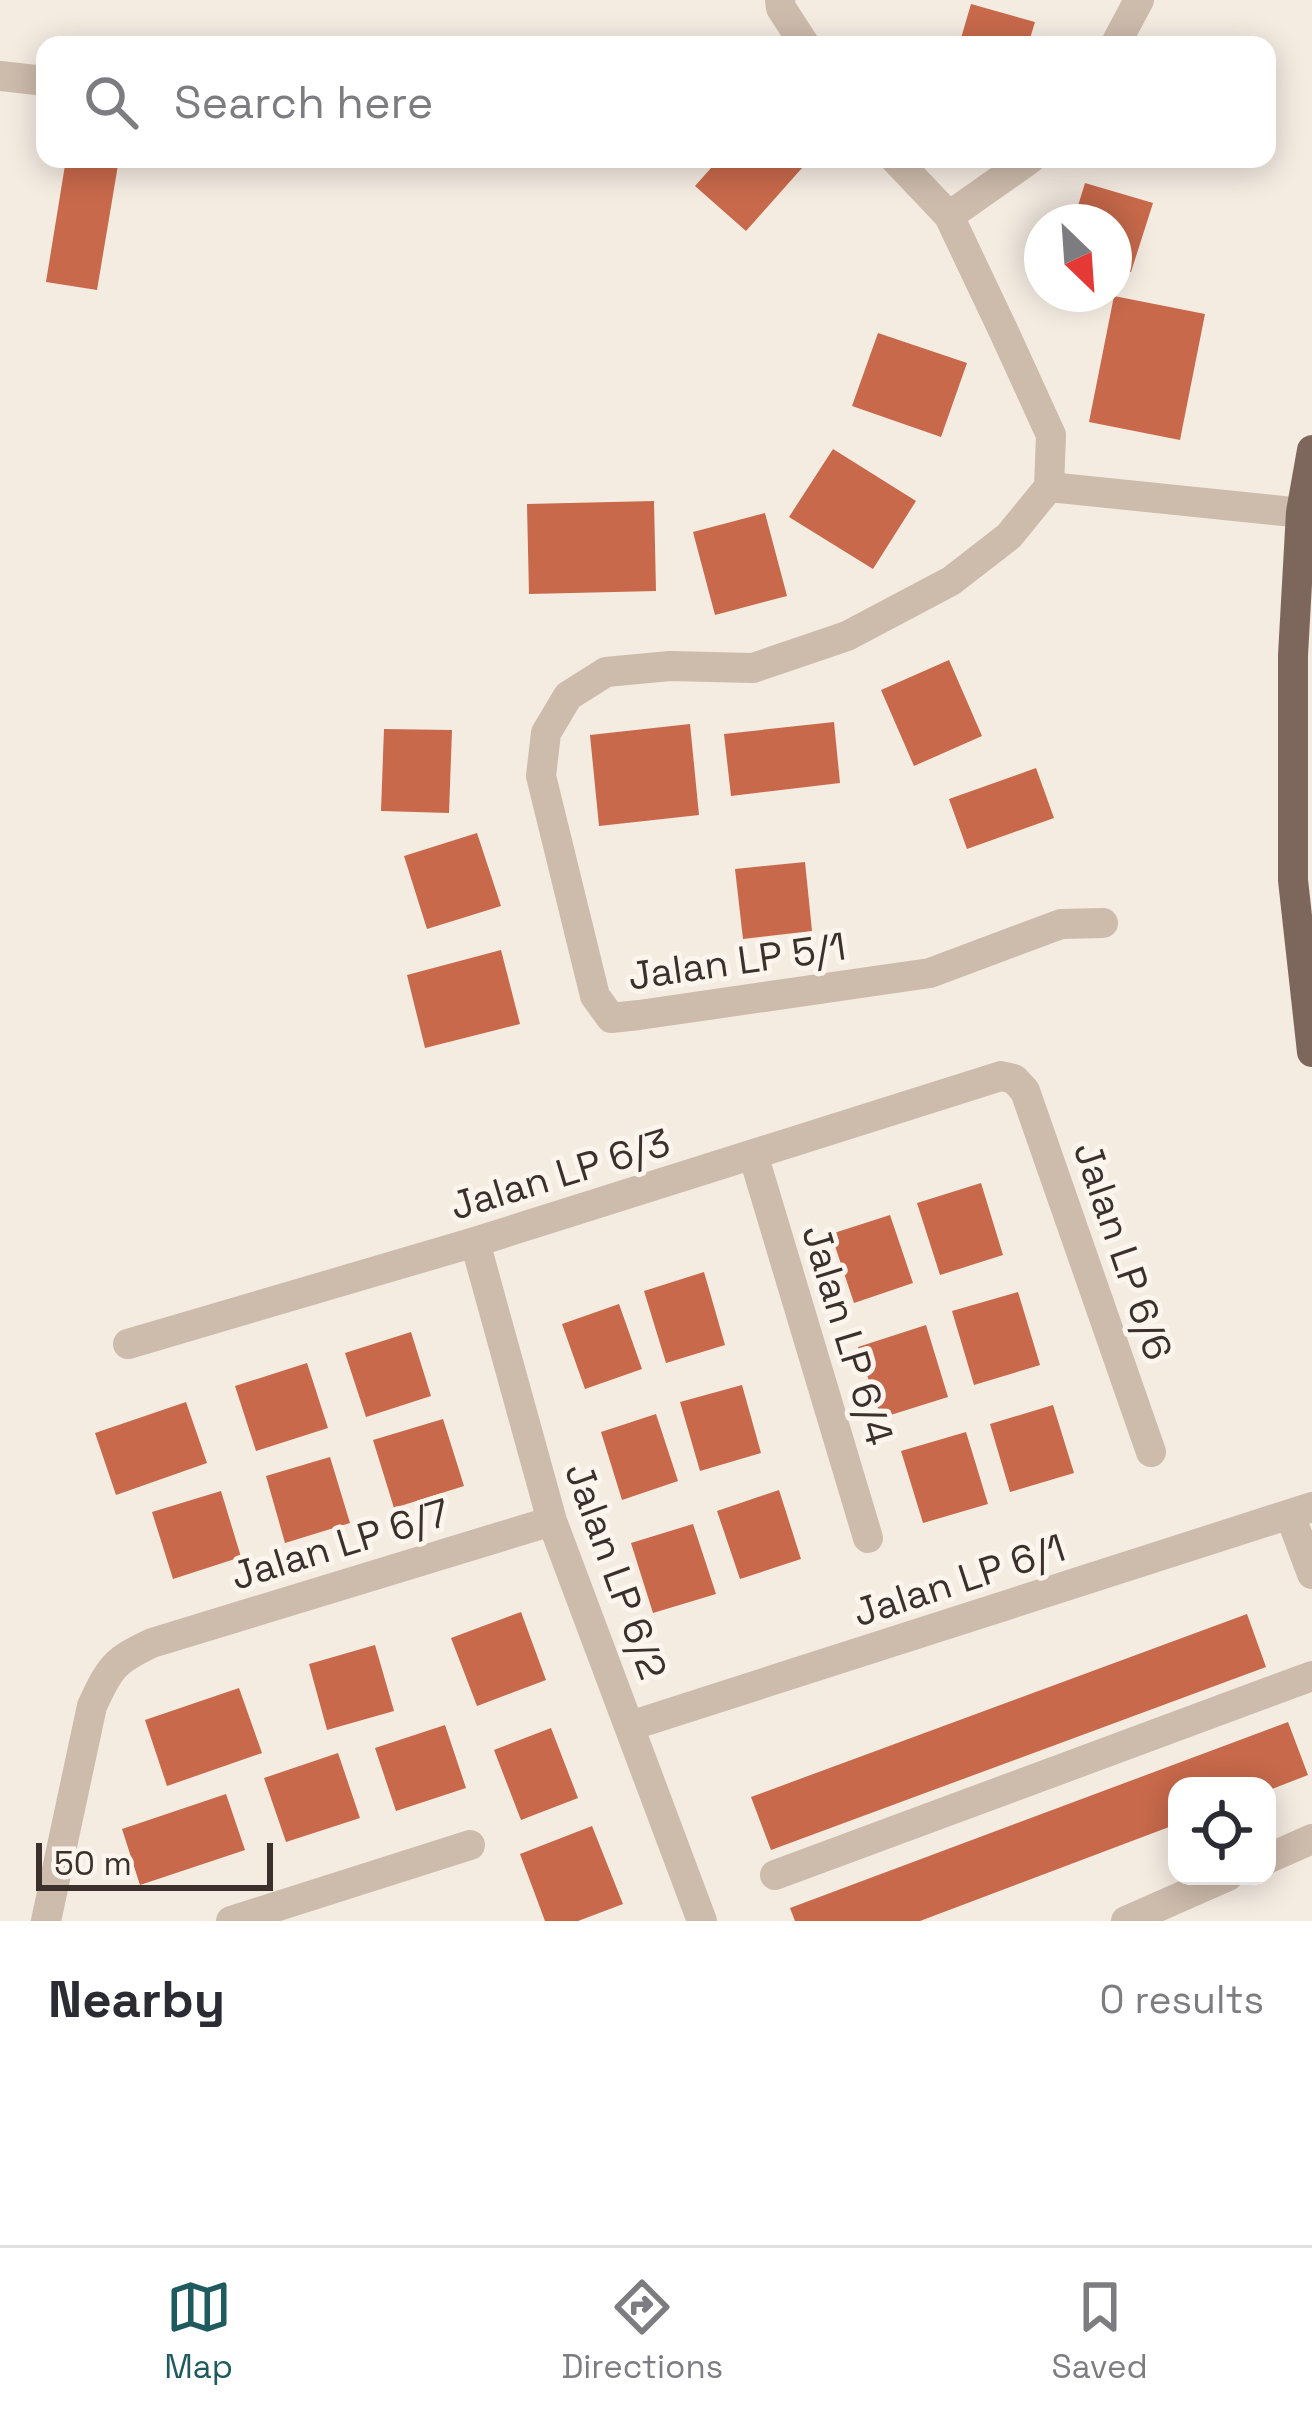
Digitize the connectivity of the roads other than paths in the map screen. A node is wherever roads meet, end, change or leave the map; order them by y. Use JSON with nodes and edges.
{"nodes":[{"id":1,"x":780,"y":0,"type":"edge"},
{"id":2,"x":1139,"y":0,"type":"edge"},
{"id":3,"x":799,"y":36,"type":"edge"},
{"id":4,"x":1120,"y":36,"type":"edge"},
{"id":5,"x":0,"y":76,"type":"edge"},
{"id":6,"x":36,"y":80,"type":"edge"},
{"id":7,"x":904,"y":168,"type":"edge"},
{"id":8,"x":1017,"y":168,"type":"edge"},
{"id":9,"x":949,"y":216,"type":"junction"},
{"id":10,"x":1312,"y":450,"type":"edge"},
{"id":11,"x":1048,"y":487,"type":"junction"},
{"id":12,"x":1307,"y":513,"type":"edge"},
{"id":13,"x":1103,"y":923,"type":"dead end"},
{"id":14,"x":1312,"y":1052,"type":"edge"},
{"id":15,"x":1014,"y":1079,"type":"joint"},
{"id":16,"x":753,"y":1154,"type":"junction"},
{"id":17,"x":475,"y":1242,"type":"junction"},
{"id":18,"x":128,"y":1344,"type":"dead end"},
{"id":19,"x":1151,"y":1452,"type":"dead end"},
{"id":20,"x":1301,"y":1511,"type":"edge"},
{"id":21,"x":552,"y":1521,"type":"junction"},
{"id":22,"x":868,"y":1538,"type":"dead end"},
{"id":23,"x":1312,"y":1574,"type":"edge"},
{"id":24,"x":1312,"y":1676,"type":"edge"},
{"id":25,"x":630,"y":1726,"type":"junction"},
{"id":26,"x":1312,"y":1839,"type":"edge"},
{"id":27,"x":470,"y":1845,"type":"dead end"},
{"id":28,"x":1276,"y":1855,"type":"edge"},
{"id":29,"x":775,"y":1875,"type":"dead end"},
{"id":30,"x":1208,"y":1885,"type":"edge"},
{"id":31,"x":46,"y":1921,"type":"edge"},
{"id":32,"x":231,"y":1921,"type":"edge"},
{"id":33,"x":701,"y":1921,"type":"edge"},
{"id":34,"x":1126,"y":1921,"type":"edge"}],
"edges":[{"from":1,"to":3,"type":"street"},
{"from":2,"to":4,"type":"street"},
{"from":5,"to":6,"type":"street"},
{"from":7,"to":9,"type":"street"},
{"from":8,"to":9,"type":"street"},
{"from":9,"to":11,"type":"street"},
{"from":10,"to":12,"type":"main road"},
{"from":11,"to":12,"type":"street"},
{"from":11,"to":13,"type":"street","name":"Jalan LP 5/1"},
{"from":12,"to":14,"type":"main road"},
{"from":15,"to":16,"type":"street","name":"Jalan LP 6/3"},
{"from":15,"to":19,"type":"street","name":"Jalan LP 6/6"},
{"from":16,"to":17,"type":"street","name":"Jalan LP 6/3"},
{"from":16,"to":22,"type":"street","name":"Jalan LP 6/4"},
{"from":17,"to":18,"type":"street","name":"Jalan LP 6/3"},
{"from":17,"to":21,"type":"street","name":"Jalan LP 6/2"},
{"from":20,"to":23,"type":"street"},
{"from":20,"to":25,"type":"street","name":"Jalan LP 6/1"},
{"from":21,"to":25,"type":"street","name":"Jalan LP 6/2"},
{"from":21,"to":31,"type":"street","name":"Jalan LP 6/7"},
{"from":24,"to":29,"type":"street"},
{"from":25,"to":33,"type":"street","name":"Jalan LP 6/2"},
{"from":26,"to":28,"type":"street"},
{"from":27,"to":32,"type":"street"},
{"from":30,"to":34,"type":"street"}]}
